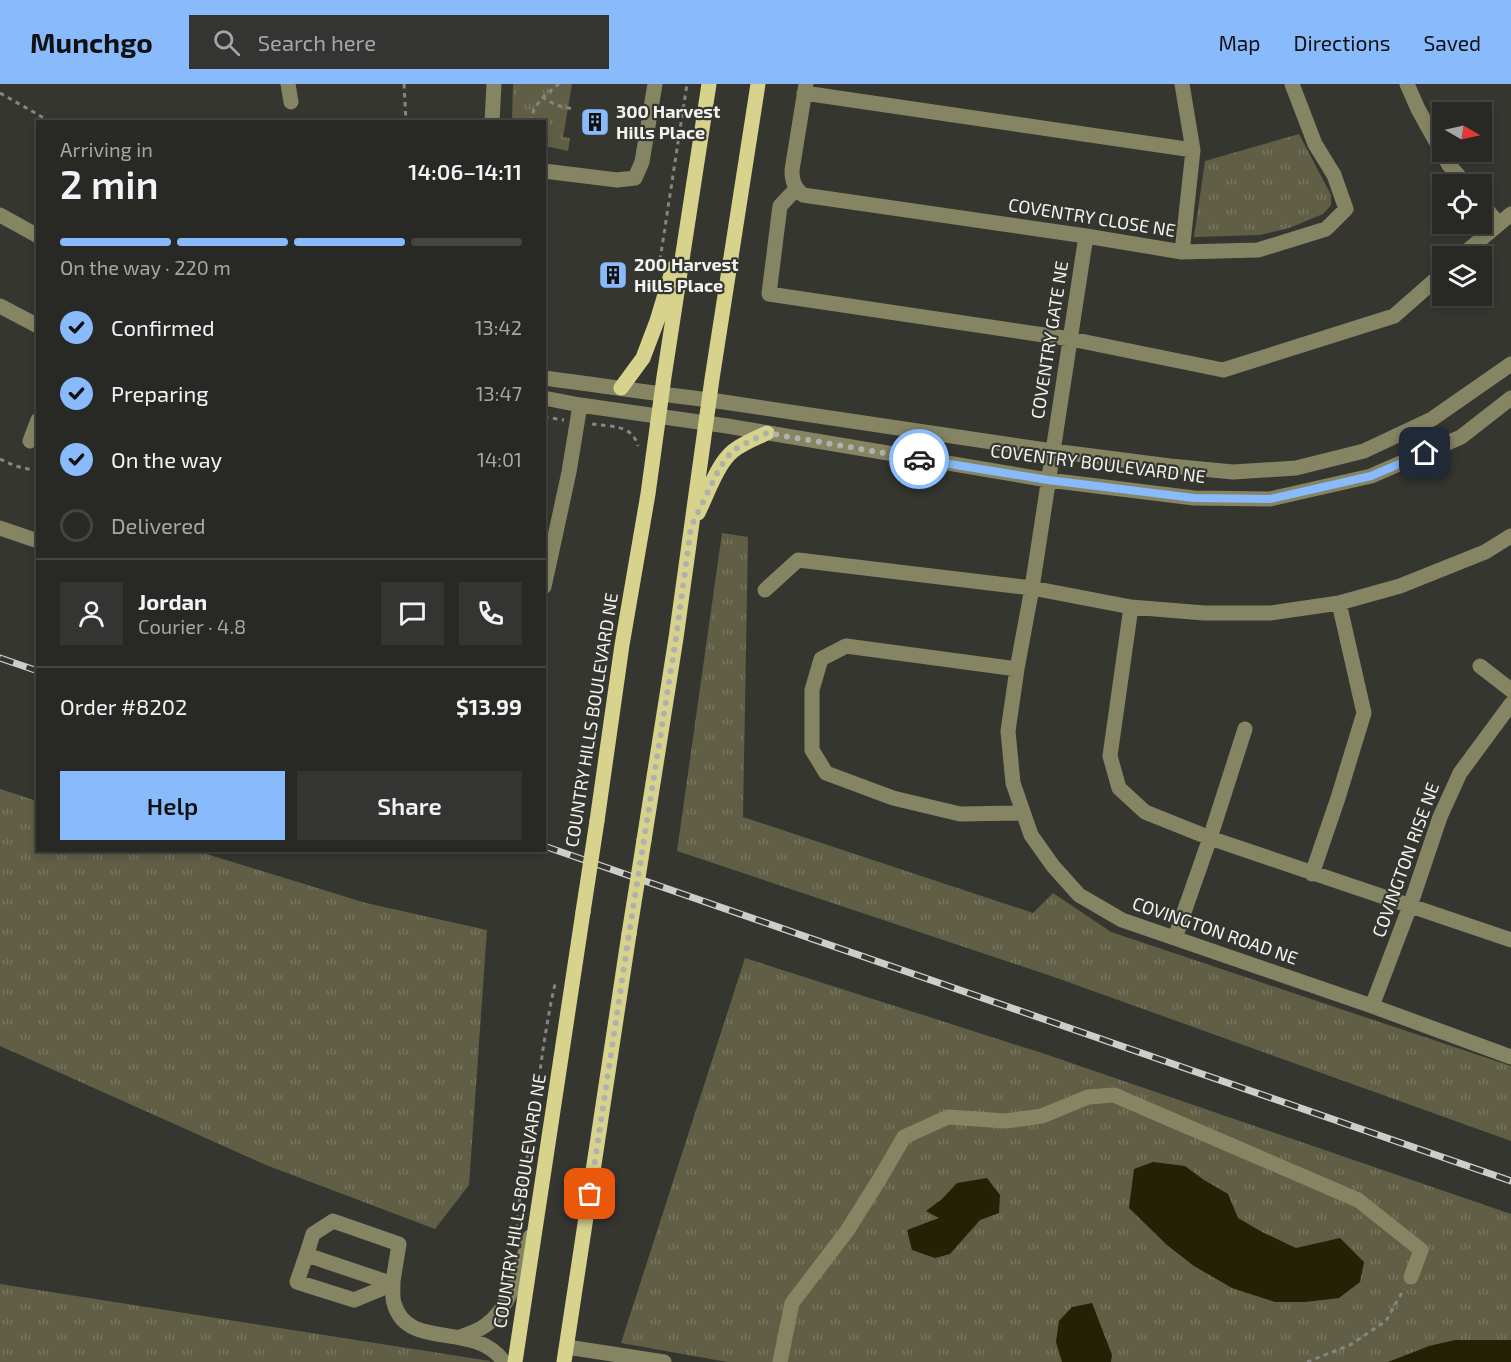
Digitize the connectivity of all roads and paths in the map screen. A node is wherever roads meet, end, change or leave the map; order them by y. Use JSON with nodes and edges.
{"nodes":[{"id":1,"x":288,"y":84,"type":"edge"},
{"id":2,"x":404,"y":84,"type":"edge"},
{"id":3,"x":494,"y":84,"type":"edge"},
{"id":4,"x":559,"y":84,"type":"edge"},
{"id":5,"x":655,"y":84,"type":"edge"},
{"id":6,"x":687,"y":84,"type":"edge"},
{"id":7,"x":709,"y":84,"type":"edge"},
{"id":8,"x":758,"y":84,"type":"edge"},
{"id":9,"x":1182,"y":84,"type":"edge"},
{"id":10,"x":1292,"y":84,"type":"edge"},
{"id":11,"x":1407,"y":84,"type":"edge"},
{"id":12,"x":805,"y":89,"type":"edge"},
{"id":13,"x":0,"y":93,"type":"edge"},
{"id":14,"x":542,"y":98,"type":"junction"},
{"id":15,"x":291,"y":102,"type":"dead end"},
{"id":16,"x":573,"y":109,"type":"dead end"},
{"id":17,"x":47,"y":120,"type":"edge"},
{"id":18,"x":406,"y":120,"type":"edge"},
{"id":19,"x":492,"y":120,"type":"edge"},
{"id":20,"x":530,"y":120,"type":"edge"},
{"id":21,"x":1193,"y":150,"type":"junction"},
{"id":22,"x":546,"y":171,"type":"edge"},
{"id":23,"x":1457,"y":174,"type":"edge"},
{"id":24,"x":796,"y":189,"type":"junction"},
{"id":25,"x":1511,"y":214,"type":"edge"},
{"id":26,"x":0,"y":215,"type":"edge"},
{"id":27,"x":1492,"y":216,"type":"edge"},
{"id":28,"x":688,"y":219,"type":"junction"},
{"id":29,"x":1499,"y":224,"type":"junction"},
{"id":30,"x":36,"y":235,"type":"edge"},
{"id":31,"x":1086,"y":236,"type":"junction"},
{"id":32,"x":1473,"y":246,"type":"edge"},
{"id":33,"x":1182,"y":252,"type":"junction"},
{"id":34,"x":659,"y":268,"type":"dead end"},
{"id":35,"x":1432,"y":283,"type":"edge"},
{"id":36,"x":0,"y":306,"type":"edge"},
{"id":37,"x":36,"y":325,"type":"edge"},
{"id":38,"x":1071,"y":339,"type":"junction"},
{"id":39,"x":1511,"y":364,"type":"edge"},
{"id":40,"x":546,"y":378,"type":"edge"},
{"id":41,"x":621,"y":388,"type":"junction"},
{"id":42,"x":662,"y":395,"type":"junction"},
{"id":43,"x":546,"y":398,"type":"edge"},
{"id":44,"x":1511,"y":398,"type":"edge"},
{"id":45,"x":710,"y":400,"type":"junction"},
{"id":46,"x":580,"y":405,"type":"junction"},
{"id":47,"x":546,"y":417,"type":"edge"},
{"id":48,"x":659,"y":417,"type":"junction"},
{"id":49,"x":578,"y":422,"type":"junction"},
{"id":50,"x":707,"y":423,"type":"junction"},
{"id":51,"x":36,"y":425,"type":"edge"},
{"id":52,"x":767,"y":433,"type":"junction"},
{"id":53,"x":30,"y":441,"type":"dead end"},
{"id":54,"x":639,"y":447,"type":"dead end"},
{"id":55,"x":1053,"y":450,"type":"junction"},
{"id":56,"x":0,"y":459,"type":"edge"},
{"id":57,"x":36,"y":470,"type":"edge"},
{"id":58,"x":1048,"y":480,"type":"junction"},
{"id":59,"x":691,"y":527,"type":"junction"},
{"id":60,"x":0,"y":528,"type":"edge"},
{"id":61,"x":1510,"y":539,"type":"edge"},
{"id":62,"x":36,"y":540,"type":"edge"},
{"id":63,"x":546,"y":578,"type":"edge"},
{"id":64,"x":1032,"y":588,"type":"junction"},
{"id":65,"x":765,"y":590,"type":"dead end"},
{"id":66,"x":1339,"y":603,"type":"junction"},
{"id":67,"x":1131,"y":606,"type":"junction"},
{"id":68,"x":1480,"y":666,"type":"dead end"},
{"id":69,"x":1017,"y":669,"type":"junction"},
{"id":70,"x":1511,"y":690,"type":"edge"},
{"id":71,"x":1511,"y":704,"type":"edge"},
{"id":72,"x":1245,"y":729,"type":"dead end"},
{"id":73,"x":1023,"y":813,"type":"junction"},
{"id":74,"x":1210,"y":838,"type":"junction"},
{"id":75,"x":1312,"y":874,"type":"junction"},
{"id":76,"x":1410,"y":906,"type":"junction"},
{"id":77,"x":1509,"y":935,"type":"edge"},
{"id":78,"x":1175,"y":938,"type":"junction"},
{"id":79,"x":556,"y":980,"type":"dead end"},
{"id":80,"x":1372,"y":1006,"type":"junction"},
{"id":81,"x":1511,"y":1058,"type":"edge"},
{"id":82,"x":538,"y":1216,"type":"junction"},
{"id":83,"x":517,"y":1233,"type":"dead end"},
{"id":84,"x":307,"y":1253,"type":"junction"},
{"id":85,"x":1411,"y":1278,"type":"joint"},
{"id":86,"x":393,"y":1284,"type":"junction"},
{"id":87,"x":460,"y":1337,"type":"junction"},
{"id":88,"x":565,"y":1354,"type":"edge"},
{"id":89,"x":504,"y":1362,"type":"edge"},
{"id":90,"x":515,"y":1362,"type":"edge"},
{"id":91,"x":663,"y":1362,"type":"edge"},
{"id":92,"x":780,"y":1362,"type":"edge"},
{"id":93,"x":1307,"y":1362,"type":"edge"}],
"edges":[{"from":1,"to":15,"type":"street"},
{"from":2,"to":18,"type":"path"},
{"from":3,"to":19,"type":"street"},
{"from":4,"to":14,"type":"path"},
{"from":5,"to":22,"type":"street"},
{"from":6,"to":34,"type":"path"},
{"from":7,"to":28,"type":"main road","name":"COUNTRY HILLS BOULEVARD NE"},
{"from":8,"to":45,"type":"main road"},
{"from":9,"to":21,"type":"street"},
{"from":10,"to":33,"type":"street","name":"COVENTRY CLOSE NE"},
{"from":11,"to":23,"type":"street"},
{"from":12,"to":21,"type":"street"},
{"from":12,"to":24,"type":"street"},
{"from":13,"to":17,"type":"path"},
{"from":14,"to":16,"type":"path"},
{"from":14,"to":20,"type":"path"},
{"from":21,"to":33,"type":"street"},
{"from":24,"to":31,"type":"street","name":"COVENTRY CLOSE NE"},
{"from":24,"to":38,"type":"street"},
{"from":25,"to":29,"type":"street"},
{"from":26,"to":30,"type":"street"},
{"from":27,"to":29,"type":"street"},
{"from":28,"to":41,"type":"main road"},
{"from":28,"to":42,"type":"main road","name":"COUNTRY HILLS BOULEVARD NE"},
{"from":29,"to":32,"type":"street"},
{"from":31,"to":33,"type":"street","name":"COVENTRY CLOSE NE"},
{"from":31,"to":38,"type":"street","name":"COVENTRY GATE NE"},
{"from":35,"to":38,"type":"street"},
{"from":36,"to":37,"type":"street"},
{"from":38,"to":55,"type":"street","name":"COVENTRY GATE NE"},
{"from":39,"to":55,"type":"street","name":"COVENTRY BOULEVARD NE"},
{"from":40,"to":41,"type":"street","name":"COVENTRY BOULEVARD NE"},
{"from":41,"to":42,"type":"street","name":"COVENTRY BOULEVARD NE"},
{"from":42,"to":45,"type":"street","name":"COVENTRY BOULEVARD NE"},
{"from":42,"to":48,"type":"main road","name":"COUNTRY HILLS BOULEVARD NE"},
{"from":43,"to":46,"type":"street","name":"COVENTRY BOULEVARD NE"},
{"from":44,"to":58,"type":"street","name":"COVENTRY BOULEVARD NE"},
{"from":45,"to":50,"type":"main road"},
{"from":45,"to":55,"type":"street","name":"COVENTRY BOULEVARD NE"},
{"from":46,"to":48,"type":"street","name":"COVENTRY BOULEVARD NE"},
{"from":46,"to":49,"type":"street"},
{"from":47,"to":49,"type":"path"},
{"from":48,"to":50,"type":"street","name":"COVENTRY BOULEVARD NE"},
{"from":48,"to":82,"type":"main road","name":"COUNTRY HILLS BOULEVARD NE","bridge":true},
{"from":49,"to":54,"type":"path"},
{"from":49,"to":63,"type":"street"},
{"from":50,"to":52,"type":"street","name":"COVENTRY BOULEVARD NE"},
{"from":50,"to":59,"type":"main road"},
{"from":51,"to":53,"type":"street"},
{"from":52,"to":58,"type":"street","name":"COVENTRY BOULEVARD NE"},
{"from":52,"to":59,"type":"main road"},
{"from":55,"to":58,"type":"street","name":"COVINGTON ROAD NE"},
{"from":56,"to":57,"type":"path"},
{"from":58,"to":64,"type":"street","name":"COVINGTON ROAD NE"},
{"from":59,"to":88,"type":"main road","bridge":true},
{"from":60,"to":62,"type":"street"},
{"from":61,"to":66,"type":"street"},
{"from":64,"to":65,"type":"street"},
{"from":64,"to":67,"type":"street"},
{"from":64,"to":69,"type":"street","name":"COVINGTON ROAD NE"},
{"from":66,"to":67,"type":"street"},
{"from":66,"to":75,"type":"street"},
{"from":67,"to":74,"type":"street"},
{"from":68,"to":70,"type":"street"},
{"from":69,"to":73,"type":"street","name":"COVINGTON ROAD NE"},
{"from":69,"to":73,"type":"street"},
{"from":71,"to":76,"type":"street","name":"COVINGTON RISE NE"},
{"from":72,"to":74,"type":"street"},
{"from":73,"to":78,"type":"street","name":"COVINGTON ROAD NE"},
{"from":74,"to":75,"type":"street"},
{"from":74,"to":78,"type":"street"},
{"from":75,"to":76,"type":"street"},
{"from":76,"to":77,"type":"street"},
{"from":76,"to":80,"type":"street","name":"COVINGTON RISE NE"},
{"from":78,"to":80,"type":"street","name":"COVINGTON ROAD NE"},
{"from":79,"to":83,"type":"path"},
{"from":80,"to":81,"type":"street","name":"COVINGTON ROAD NE"},
{"from":82,"to":87,"type":"street"},
{"from":82,"to":90,"type":"main road","name":"COUNTRY HILLS BOULEVARD NE"},
{"from":84,"to":86,"type":"street"},
{"from":84,"to":86,"type":"street"},
{"from":84,"to":86,"type":"street"},
{"from":85,"to":92,"type":"street"},
{"from":85,"to":93,"type":"path"},
{"from":86,"to":87,"type":"street"},
{"from":87,"to":89,"type":"street"},
{"from":88,"to":91,"type":"street"}]}
